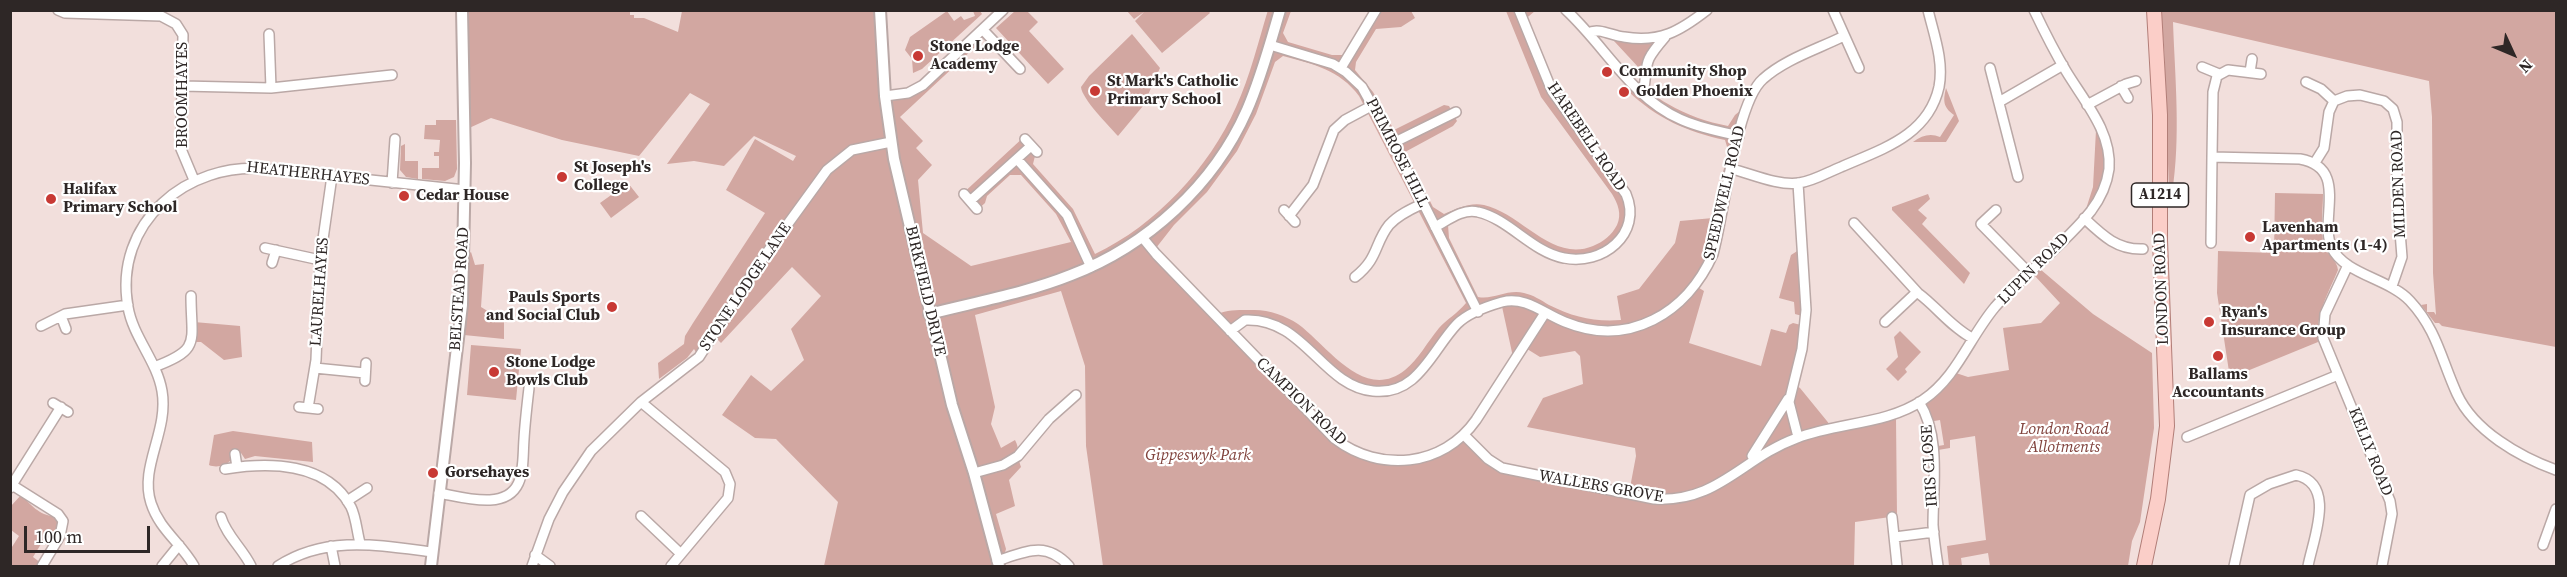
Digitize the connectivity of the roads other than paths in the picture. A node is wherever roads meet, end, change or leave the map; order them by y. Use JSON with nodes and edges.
{"nodes":[{"id":1,"x":58,"y":10,"type":"edge"},
{"id":2,"x":462,"y":10,"type":"edge"},
{"id":3,"x":880,"y":10,"type":"edge"},
{"id":4,"x":1003,"y":10,"type":"edge"},
{"id":5,"x":1280,"y":10,"type":"edge"},
{"id":6,"x":1376,"y":10,"type":"edge"},
{"id":7,"x":1519,"y":10,"type":"edge"},
{"id":8,"x":1566,"y":10,"type":"edge"},
{"id":9,"x":1707,"y":10,"type":"edge"},
{"id":10,"x":1833,"y":10,"type":"edge"},
{"id":11,"x":1928,"y":10,"type":"edge"},
{"id":12,"x":2034,"y":10,"type":"edge"},
{"id":13,"x":2154,"y":10,"type":"edge"},
{"id":14,"x":983,"y":30,"type":"junction"},
{"id":15,"x":1588,"y":33,"type":"junction"},
{"id":16,"x":269,"y":34,"type":"dead end"},
{"id":17,"x":1844,"y":36,"type":"junction"},
{"id":18,"x":1665,"y":37,"type":"junction"},
{"id":19,"x":1269,"y":45,"type":"junction"},
{"id":20,"x":2252,"y":59,"type":"dead end"},
{"id":21,"x":2063,"y":65,"type":"junction"},
{"id":22,"x":2202,"y":67,"type":"dead end"},
{"id":23,"x":1341,"y":68,"type":"junction"},
{"id":24,"x":1990,"y":68,"type":"dead end"},
{"id":25,"x":1020,"y":69,"type":"dead end"},
{"id":26,"x":1859,"y":69,"type":"dead end"},
{"id":27,"x":2250,"y":72,"type":"junction"},
{"id":28,"x":2219,"y":74,"type":"junction"},
{"id":29,"x":2261,"y":74,"type":"dead end"},
{"id":30,"x":392,"y":75,"type":"dead end"},
{"id":31,"x":2136,"y":81,"type":"dead end"},
{"id":32,"x":2306,"y":81,"type":"dead end"},
{"id":33,"x":182,"y":86,"type":"junction"},
{"id":34,"x":2121,"y":86,"type":"junction"},
{"id":35,"x":272,"y":88,"type":"junction"},
{"id":36,"x":1643,"y":94,"type":"junction"},
{"id":37,"x":885,"y":96,"type":"junction"},
{"id":38,"x":2128,"y":98,"type":"dead end"},
{"id":39,"x":2334,"y":101,"type":"junction"},
{"id":40,"x":1999,"y":102,"type":"junction"},
{"id":41,"x":1373,"y":105,"type":"junction"},
{"id":42,"x":2087,"y":105,"type":"junction"},
{"id":43,"x":1456,"y":112,"type":"dead end"},
{"id":44,"x":1739,"y":136,"type":"junction"},
{"id":45,"x":395,"y":139,"type":"dead end"},
{"id":46,"x":891,"y":142,"type":"junction"},
{"id":47,"x":1393,"y":143,"type":"junction"},
{"id":48,"x":1031,"y":146,"type":"dead end"},
{"id":49,"x":2212,"y":158,"type":"junction"},
{"id":50,"x":1017,"y":159,"type":"junction"},
{"id":51,"x":2314,"y":164,"type":"junction"},
{"id":52,"x":1732,"y":169,"type":"junction"},
{"id":53,"x":332,"y":176,"type":"junction"},
{"id":54,"x":2018,"y":177,"type":"dead end"},
{"id":55,"x":194,"y":180,"type":"junction"},
{"id":56,"x":392,"y":183,"type":"junction"},
{"id":57,"x":1798,"y":183,"type":"junction"},
{"id":58,"x":465,"y":190,"type":"junction"},
{"id":59,"x":971,"y":201,"type":"dead end"},
{"id":60,"x":1422,"y":204,"type":"junction"},
{"id":61,"x":1996,"y":210,"type":"dead end"},
{"id":62,"x":1289,"y":216,"type":"dead end"},
{"id":63,"x":2084,"y":218,"type":"junction"},
{"id":64,"x":1854,"y":223,"type":"dead end"},
{"id":65,"x":1435,"y":226,"type":"junction"},
{"id":66,"x":1142,"y":237,"type":"junction"},
{"id":67,"x":2211,"y":243,"type":"dead end"},
{"id":68,"x":265,"y":248,"type":"dead end"},
{"id":69,"x":2143,"y":249,"type":"dead end"},
{"id":70,"x":276,"y":250,"type":"junction"},
{"id":71,"x":320,"y":260,"type":"junction"},
{"id":72,"x":272,"y":263,"type":"dead end"},
{"id":73,"x":2348,"y":265,"type":"junction"},
{"id":74,"x":1091,"y":267,"type":"junction"},
{"id":75,"x":2029,"y":273,"type":"junction"},
{"id":76,"x":1355,"y":277,"type":"dead end"},
{"id":77,"x":2392,"y":286,"type":"junction"},
{"id":78,"x":1917,"y":292,"type":"junction"},
{"id":79,"x":191,"y":296,"type":"dead end"},
{"id":80,"x":128,"y":305,"type":"junction"},
{"id":81,"x":1478,"y":312,"type":"junction"},
{"id":82,"x":1545,"y":313,"type":"junction"},
{"id":83,"x":929,"y":314,"type":"junction"},
{"id":84,"x":61,"y":316,"type":"junction"},
{"id":85,"x":1885,"y":322,"type":"dead end"},
{"id":86,"x":41,"y":326,"type":"dead end"},
{"id":87,"x":66,"y":329,"type":"dead end"},
{"id":88,"x":1230,"y":331,"type":"junction"},
{"id":89,"x":1972,"y":338,"type":"junction"},
{"id":90,"x":154,"y":367,"type":"junction"},
{"id":91,"x":315,"y":368,"type":"junction"},
{"id":92,"x":365,"y":372,"type":"dead end"},
{"id":93,"x":2338,"y":375,"type":"junction"},
{"id":94,"x":529,"y":388,"type":"dead end"},
{"id":95,"x":1076,"y":395,"type":"dead end"},
{"id":96,"x":1789,"y":397,"type":"junction"},
{"id":97,"x":641,"y":402,"type":"junction"},
{"id":98,"x":1919,"y":402,"type":"junction"},
{"id":99,"x":61,"y":407,"type":"dead end"},
{"id":100,"x":318,"y":409,"type":"dead end"},
{"id":101,"x":1464,"y":435,"type":"junction"},
{"id":102,"x":1798,"y":437,"type":"junction"},
{"id":103,"x":2187,"y":437,"type":"dead end"},
{"id":104,"x":235,"y":454,"type":"dead end"},
{"id":105,"x":1743,"y":466,"type":"junction"},
{"id":106,"x":237,"y":467,"type":"junction"},
{"id":107,"x":225,"y":469,"type":"dead end"},
{"id":108,"x":2556,"y":470,"type":"edge"},
{"id":109,"x":974,"y":473,"type":"junction"},
{"id":110,"x":11,"y":487,"type":"edge"},
{"id":111,"x":367,"y":488,"type":"dead end"},
{"id":112,"x":439,"y":494,"type":"junction"},
{"id":113,"x":347,"y":501,"type":"junction"},
{"id":114,"x":2556,"y":509,"type":"edge"},
{"id":115,"x":641,"y":516,"type":"dead end"},
{"id":116,"x":221,"y":517,"type":"dead end"},
{"id":117,"x":1892,"y":517,"type":"dead end"},
{"id":118,"x":1934,"y":532,"type":"junction"},
{"id":119,"x":1895,"y":537,"type":"junction"},
{"id":120,"x":360,"y":543,"type":"junction"},
{"id":121,"x":2543,"y":544,"type":"dead end"},
{"id":122,"x":178,"y":545,"type":"junction"},
{"id":123,"x":331,"y":546,"type":"junction"},
{"id":124,"x":432,"y":552,"type":"junction"},
{"id":125,"x":681,"y":554,"type":"junction"},
{"id":126,"x":535,"y":555,"type":"junction"},
{"id":127,"x":998,"y":564,"type":"edge"},
{"id":128,"x":1897,"y":565,"type":"dead end"},
{"id":129,"x":42,"y":567,"type":"edge"},
{"id":130,"x":162,"y":567,"type":"edge"},
{"id":131,"x":194,"y":567,"type":"edge"},
{"id":132,"x":251,"y":567,"type":"edge"},
{"id":133,"x":278,"y":567,"type":"edge"},
{"id":134,"x":335,"y":567,"type":"edge"},
{"id":135,"x":431,"y":567,"type":"edge"},
{"id":136,"x":532,"y":567,"type":"edge"},
{"id":137,"x":550,"y":567,"type":"edge"},
{"id":138,"x":671,"y":567,"type":"edge"},
{"id":139,"x":1069,"y":567,"type":"edge"},
{"id":140,"x":1938,"y":567,"type":"edge"},
{"id":141,"x":2144,"y":567,"type":"edge"},
{"id":142,"x":2234,"y":567,"type":"edge"},
{"id":143,"x":2308,"y":567,"type":"edge"},
{"id":144,"x":2382,"y":567,"type":"edge"}],
"edges":[{"from":1,"to":33,"type":"street","name":"BROOMHAYES"},
{"from":2,"to":58,"type":"street","name":"BELSTEAD ROAD"},
{"from":3,"to":37,"type":"street","name":"BIRKFIELD DRIVE"},
{"from":4,"to":14,"type":"street"},
{"from":5,"to":19,"type":"street"},
{"from":6,"to":23,"type":"street"},
{"from":7,"to":65,"type":"street","name":"HAREBELL ROAD"},
{"from":8,"to":15,"type":"street"},
{"from":9,"to":18,"type":"street"},
{"from":10,"to":17,"type":"street"},
{"from":11,"to":57,"type":"street"},
{"from":12,"to":21,"type":"street","name":"LUPIN ROAD"},
{"from":13,"to":141,"type":"main road","name":"LONDON ROAD","number":"A1214"},
{"from":14,"to":25,"type":"street"},
{"from":14,"to":37,"type":"street"},
{"from":15,"to":18,"type":"street"},
{"from":15,"to":36,"type":"street"},
{"from":16,"to":35,"type":"street"},
{"from":17,"to":26,"type":"street"},
{"from":17,"to":44,"type":"street","name":"SPEEDWELL ROAD"},
{"from":18,"to":36,"type":"street"},
{"from":19,"to":23,"type":"street","name":"PRIMROSE HILL"},
{"from":19,"to":66,"type":"street"},
{"from":20,"to":27,"type":"street"},
{"from":21,"to":40,"type":"street"},
{"from":21,"to":42,"type":"street","name":"LUPIN ROAD"},
{"from":22,"to":28,"type":"street"},
{"from":23,"to":41,"type":"street","name":"PRIMROSE HILL"},
{"from":24,"to":40,"type":"street"},
{"from":27,"to":28,"type":"street"},
{"from":27,"to":29,"type":"street"},
{"from":28,"to":49,"type":"street"},
{"from":30,"to":35,"type":"street"},
{"from":31,"to":34,"type":"street"},
{"from":32,"to":39,"type":"street"},
{"from":33,"to":35,"type":"street"},
{"from":33,"to":55,"type":"street","name":"BROOMHAYES"},
{"from":34,"to":38,"type":"street"},
{"from":34,"to":42,"type":"street"},
{"from":36,"to":44,"type":"street"},
{"from":37,"to":46,"type":"street","name":"BIRKFIELD DRIVE"},
{"from":39,"to":51,"type":"street"},
{"from":39,"to":77,"type":"street","name":"MILDEN ROAD"},
{"from":40,"to":54,"type":"street"},
{"from":41,"to":47,"type":"street","name":"PRIMROSE HILL"},
{"from":41,"to":62,"type":"street"},
{"from":42,"to":63,"type":"street","name":"LUPIN ROAD"},
{"from":43,"to":47,"type":"street"},
{"from":44,"to":52,"type":"street","name":"SPEEDWELL ROAD"},
{"from":45,"to":56,"type":"street","name":"HEATHERHAYES"},
{"from":46,"to":83,"type":"street","name":"BIRKFIELD DRIVE"},
{"from":46,"to":97,"type":"street","name":"STONE LODGE LANE"},
{"from":47,"to":60,"type":"street","name":"PRIMROSE HILL"},
{"from":48,"to":50,"type":"street"},
{"from":49,"to":51,"type":"street"},
{"from":49,"to":67,"type":"street"},
{"from":50,"to":59,"type":"street"},
{"from":50,"to":74,"type":"street"},
{"from":51,"to":73,"type":"street"},
{"from":52,"to":57,"type":"street"},
{"from":52,"to":82,"type":"street","name":"SPEEDWELL ROAD"},
{"from":53,"to":55,"type":"street","name":"HEATHERHAYES"},
{"from":53,"to":56,"type":"street","name":"HEATHERHAYES"},
{"from":53,"to":71,"type":"street","name":"LAURELHAYES"},
{"from":55,"to":80,"type":"street","name":"HEATHERHAYES"},
{"from":56,"to":58,"type":"street","name":"HEATHERHAYES"},
{"from":57,"to":96,"type":"street","name":"WALLERS GROVE"},
{"from":58,"to":112,"type":"street","name":"BELSTEAD ROAD"},
{"from":60,"to":65,"type":"street","name":"PRIMROSE HILL"},
{"from":60,"to":76,"type":"street"},
{"from":61,"to":75,"type":"street"},
{"from":63,"to":69,"type":"street"},
{"from":63,"to":75,"type":"street","name":"LUPIN ROAD"},
{"from":64,"to":78,"type":"street"},
{"from":65,"to":81,"type":"street","name":"PRIMROSE HILL"},
{"from":66,"to":74,"type":"street"},
{"from":66,"to":88,"type":"street","name":"CAMPION ROAD"},
{"from":68,"to":70,"type":"street"},
{"from":70,"to":71,"type":"street"},
{"from":70,"to":72,"type":"street"},
{"from":71,"to":91,"type":"street","name":"LAURELHAYES"},
{"from":73,"to":77,"type":"street"},
{"from":73,"to":93,"type":"street","name":"KELLY ROAD"},
{"from":74,"to":83,"type":"street"},
{"from":75,"to":89,"type":"street","name":"LUPIN ROAD"},
{"from":77,"to":108,"type":"street"},
{"from":78,"to":85,"type":"street"},
{"from":78,"to":89,"type":"street"},
{"from":79,"to":90,"type":"street"},
{"from":80,"to":84,"type":"street"},
{"from":80,"to":90,"type":"street","name":"HEATHERHAYES"},
{"from":81,"to":82,"type":"street","name":"SPEEDWELL ROAD"},
{"from":81,"to":88,"type":"street","name":"SPEEDWELL ROAD"},
{"from":82,"to":101,"type":"street","name":"CAMPION ROAD"},
{"from":83,"to":109,"type":"street","name":"BIRKFIELD DRIVE"},
{"from":84,"to":86,"type":"street"},
{"from":84,"to":87,"type":"street"},
{"from":88,"to":101,"type":"street","name":"CAMPION ROAD"},
{"from":89,"to":98,"type":"street","name":"LUPIN ROAD"},
{"from":90,"to":122,"type":"street","name":"HEATHERHAYES"},
{"from":91,"to":92,"type":"street"},
{"from":91,"to":100,"type":"street","name":"LAURELHAYES"},
{"from":93,"to":103,"type":"street"},
{"from":93,"to":144,"type":"street","name":"KELLY ROAD"},
{"from":94,"to":112,"type":"street"},
{"from":95,"to":109,"type":"street"},
{"from":96,"to":102,"type":"street","name":"WALLERS GROVE"},
{"from":96,"to":105,"type":"street","name":"WALLERS GROVE"},
{"from":97,"to":125,"type":"street"},
{"from":97,"to":126,"type":"street","name":"STONE LODGE LANE"},
{"from":98,"to":102,"type":"street","name":"LUPIN ROAD"},
{"from":98,"to":118,"type":"street","name":"IRIS CLOSE"},
{"from":99,"to":110,"type":"street"},
{"from":101,"to":105,"type":"street","name":"WALLERS GROVE"},
{"from":102,"to":105,"type":"street","name":"WALLERS GROVE"},
{"from":104,"to":106,"type":"street"},
{"from":106,"to":107,"type":"street"},
{"from":106,"to":113,"type":"street"},
{"from":109,"to":127,"type":"street","name":"BIRKFIELD DRIVE"},
{"from":110,"to":129,"type":"street"},
{"from":111,"to":113,"type":"street"},
{"from":112,"to":124,"type":"street","name":"BELSTEAD ROAD"},
{"from":113,"to":120,"type":"street"},
{"from":114,"to":121,"type":"street"},
{"from":115,"to":125,"type":"street"},
{"from":116,"to":132,"type":"street"},
{"from":117,"to":119,"type":"street"},
{"from":118,"to":119,"type":"street","name":"IRIS CLOSE"},
{"from":118,"to":140,"type":"street","name":"IRIS CLOSE"},
{"from":119,"to":128,"type":"street"},
{"from":120,"to":123,"type":"street"},
{"from":120,"to":124,"type":"street"},
{"from":122,"to":130,"type":"street"},
{"from":122,"to":131,"type":"street","name":"HEATHERHAYES"},
{"from":123,"to":133,"type":"street"},
{"from":123,"to":134,"type":"street"},
{"from":124,"to":135,"type":"street","name":"BELSTEAD ROAD"},
{"from":125,"to":138,"type":"street"},
{"from":126,"to":136,"type":"street","name":"STONE LODGE LANE"},
{"from":126,"to":137,"type":"street"},
{"from":127,"to":139,"type":"street"},
{"from":142,"to":143,"type":"street"}]}
